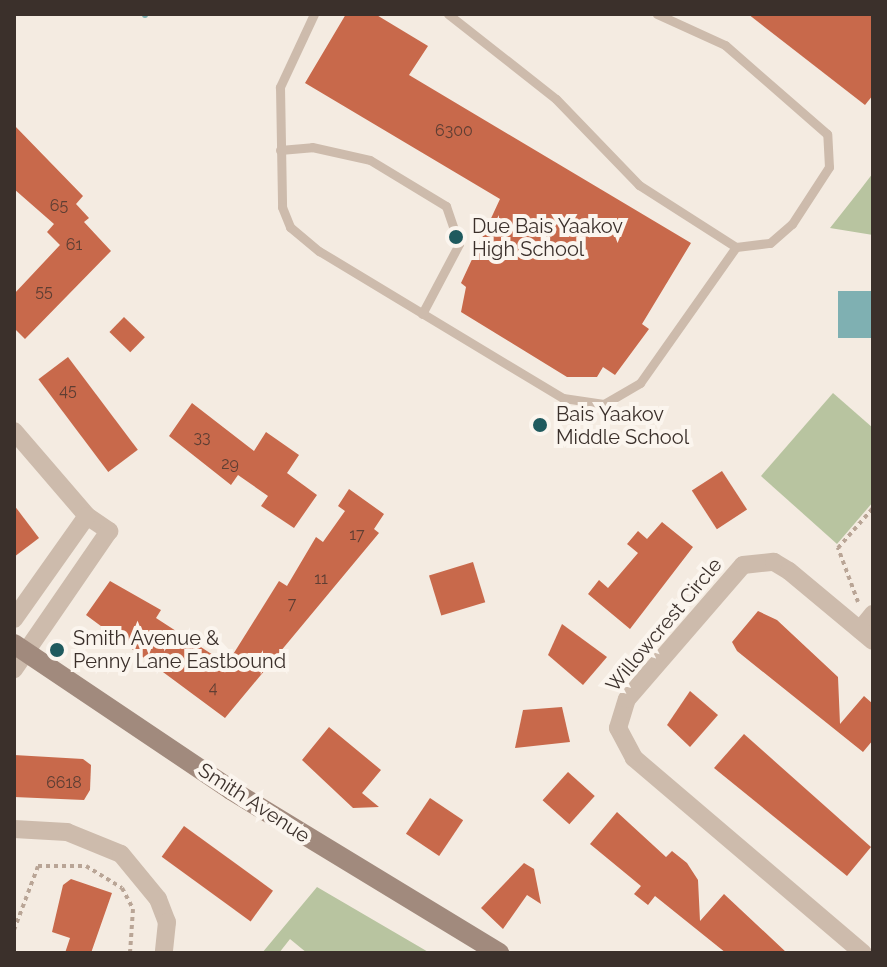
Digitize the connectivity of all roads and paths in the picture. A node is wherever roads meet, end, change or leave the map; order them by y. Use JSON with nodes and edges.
{"nodes":[{"id":1,"x":314,"y":14,"type":"edge"},
{"id":2,"x":448,"y":14,"type":"edge"},
{"id":3,"x":657,"y":14,"type":"edge"},
{"id":4,"x":280,"y":150,"type":"junction"},
{"id":5,"x":736,"y":247,"type":"junction"},
{"id":6,"x":422,"y":314,"type":"junction"},
{"id":7,"x":14,"y":431,"type":"edge"},
{"id":8,"x":873,"y":508,"type":"edge"},
{"id":9,"x":87,"y":516,"type":"junction"},
{"id":10,"x":858,"y":602,"type":"dead end"},
{"id":11,"x":873,"y":614,"type":"edge"},
{"id":12,"x":14,"y":619,"type":"edge"},
{"id":13,"x":866,"y":635,"type":"edge"},
{"id":14,"x":18,"y":655,"type":"edge"},
{"id":15,"x":14,"y":829,"type":"edge"},
{"id":16,"x":14,"y":930,"type":"edge"},
{"id":17,"x":130,"y":953,"type":"edge"},
{"id":18,"x":164,"y":953,"type":"edge"},
{"id":19,"x":499,"y":953,"type":"edge"},
{"id":20,"x":863,"y":953,"type":"edge"}],
"edges":[{"from":1,"to":4,"type":"lane"},
{"from":2,"to":5,"type":"lane"},
{"from":3,"to":5,"type":"lane"},
{"from":4,"to":6,"type":"lane"},
{"from":4,"to":6,"type":"lane"},
{"from":5,"to":6,"type":"lane"},
{"from":7,"to":9,"type":"street"},
{"from":8,"to":10,"type":"path"},
{"from":9,"to":12,"type":"street"},
{"from":9,"to":14,"type":"street"},
{"from":11,"to":13,"type":"street"},
{"from":13,"to":20,"type":"street","name":"Willowcrest Circle"},
{"from":14,"to":19,"type":"main road","name":"Smith Avenue"},
{"from":15,"to":18,"type":"street"},
{"from":16,"to":17,"type":"path"}]}
